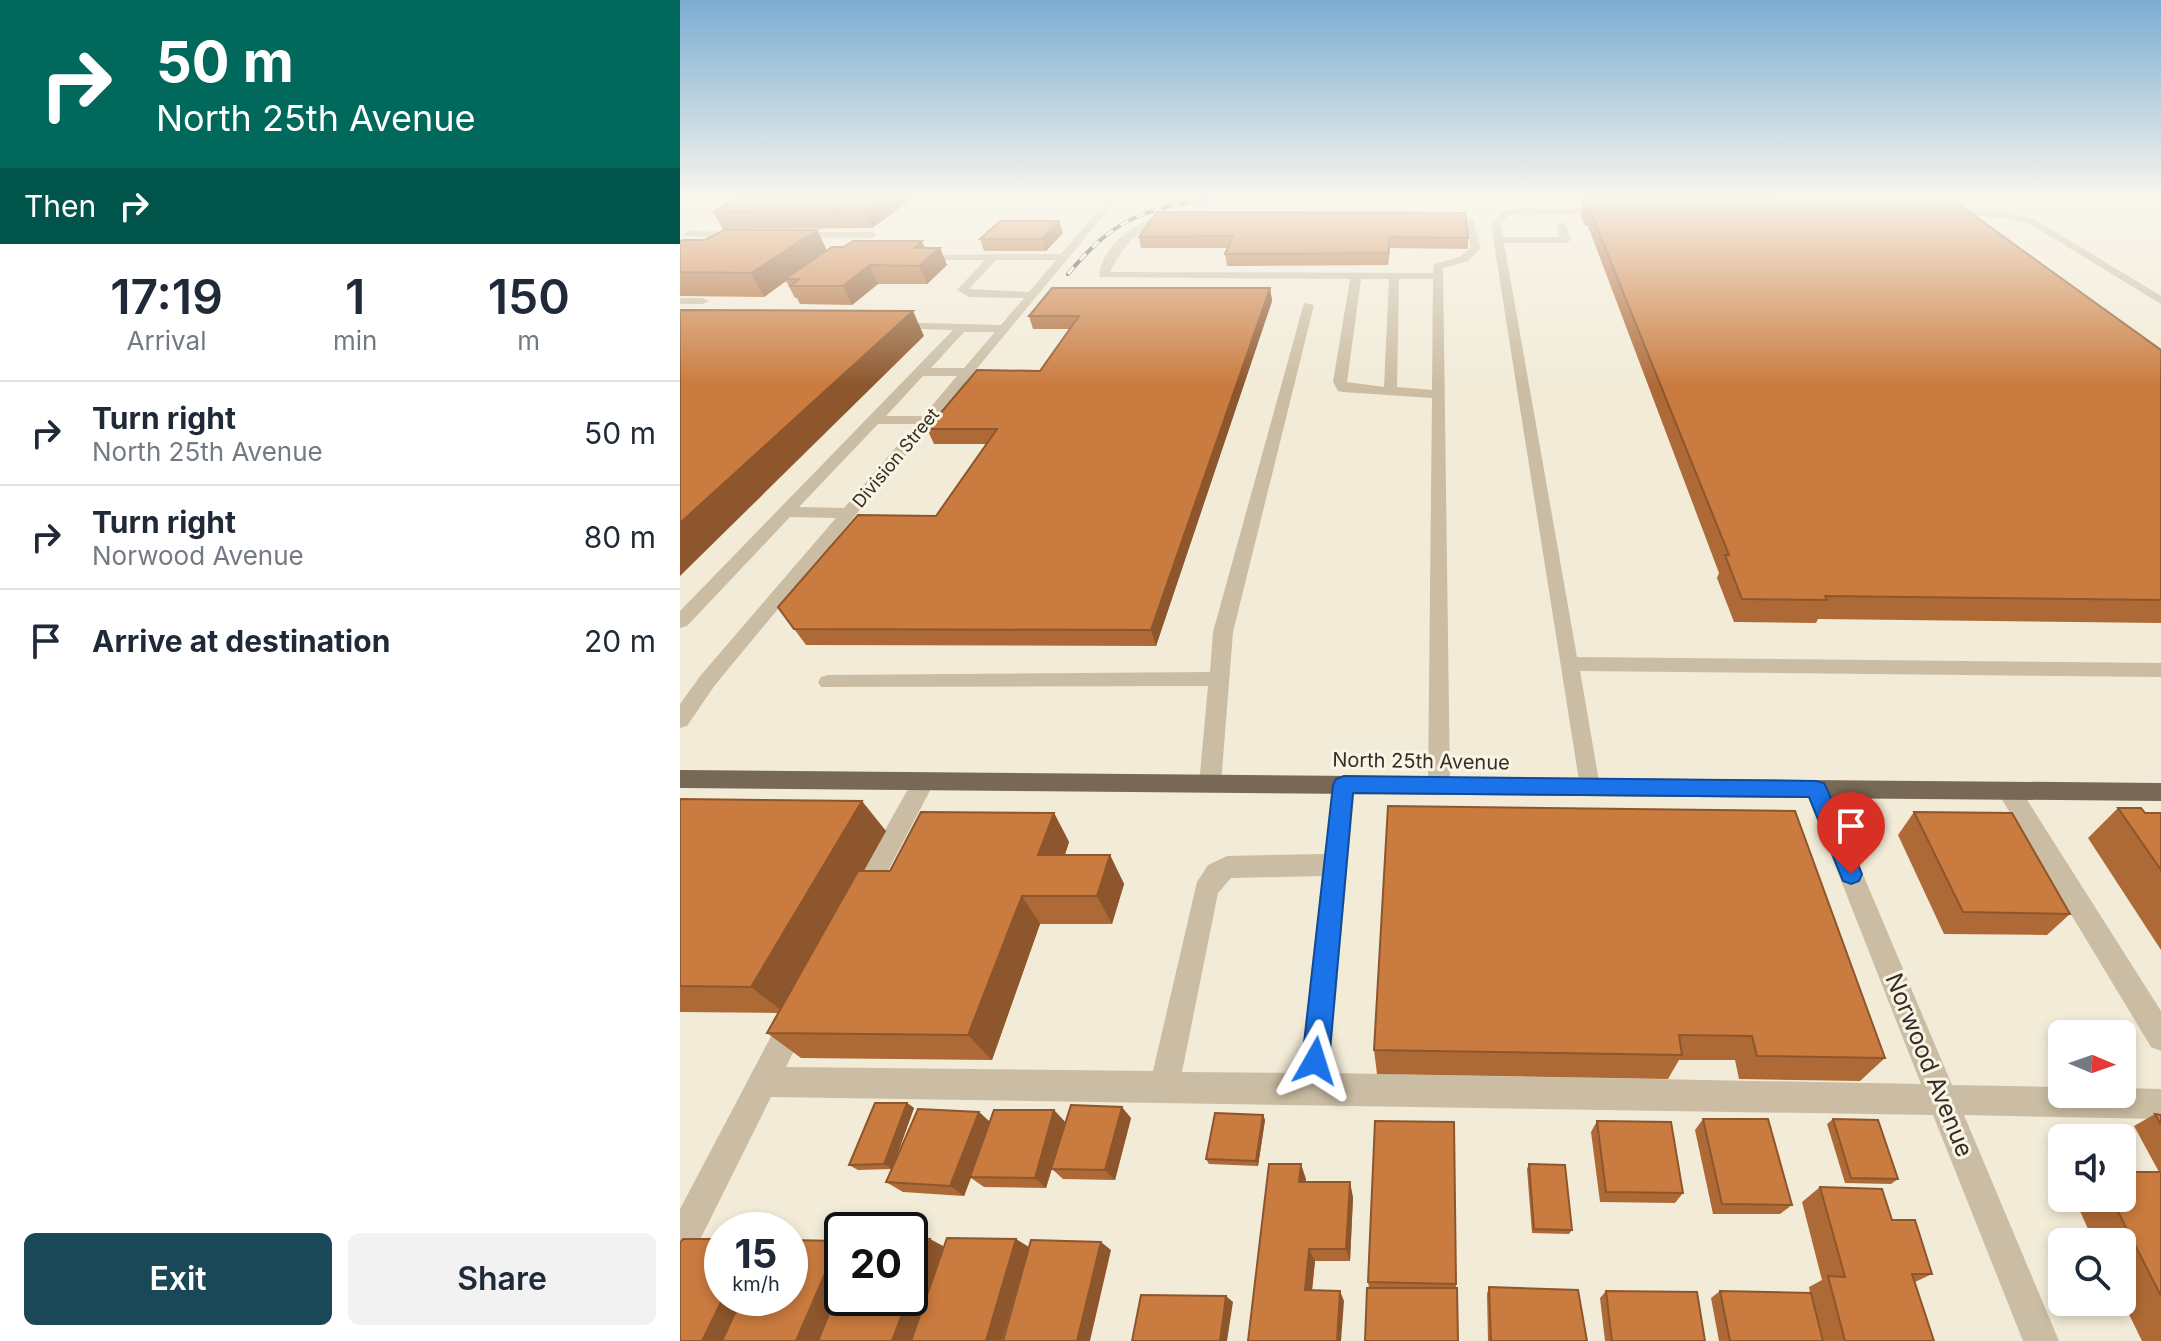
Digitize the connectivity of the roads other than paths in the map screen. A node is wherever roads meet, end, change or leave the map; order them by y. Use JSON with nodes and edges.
{"nodes":[{"id":1,"x":990,"y":261,"type":"edge"},
{"id":2,"x":1061,"y":261,"type":"edge"},
{"id":3,"x":1110,"y":261,"type":"edge"},
{"id":4,"x":1458,"y":261,"type":"edge"},
{"id":5,"x":1501,"y":261,"type":"edge"},
{"id":6,"x":2096,"y":261,"type":"edge"},
{"id":7,"x":1356,"y":275,"type":"junction"},
{"id":8,"x":1394,"y":275,"type":"junction"},
{"id":9,"x":1438,"y":276,"type":"junction"},
{"id":10,"x":1032,"y":295,"type":"junction"},
{"id":11,"x":680,"y":301,"type":"edge"},
{"id":12,"x":703,"y":301,"type":"edge"},
{"id":13,"x":2161,"y":301,"type":"edge"},
{"id":14,"x":1308,"y":305,"type":"dead end"},
{"id":15,"x":869,"y":324,"type":"edge"},
{"id":16,"x":1005,"y":328,"type":"junction"},
{"id":17,"x":961,"y":329,"type":"junction"},
{"id":18,"x":921,"y":372,"type":"junction"},
{"id":19,"x":968,"y":372,"type":"junction"},
{"id":20,"x":1390,"y":391,"type":"junction"},
{"id":21,"x":1438,"y":394,"type":"junction"},
{"id":22,"x":877,"y":420,"type":"junction"},
{"id":23,"x":927,"y":420,"type":"junction"},
{"id":24,"x":789,"y":512,"type":"junction"},
{"id":25,"x":849,"y":513,"type":"junction"},
{"id":26,"x":680,"y":622,"type":"edge"},
{"id":27,"x":1569,"y":664,"type":"junction"},
{"id":28,"x":2157,"y":674,"type":"edge"},
{"id":29,"x":1219,"y":679,"type":"junction"},
{"id":30,"x":828,"y":682,"type":"dead end"},
{"id":31,"x":680,"y":720,"type":"edge"},
{"id":32,"x":680,"y":779,"type":"edge"},
{"id":33,"x":924,"y":781,"type":"junction"},
{"id":34,"x":1210,"y":784,"type":"junction"},
{"id":35,"x":1344,"y":785,"type":"junction"},
{"id":36,"x":1439,"y":786,"type":"junction"},
{"id":37,"x":1589,"y":787,"type":"junction"},
{"id":38,"x":1816,"y":789,"type":"junction"},
{"id":39,"x":2009,"y":791,"type":"junction"},
{"id":40,"x":2161,"y":792,"type":"edge"},
{"id":41,"x":1336,"y":865,"type":"junction"},
{"id":42,"x":850,"y":918,"type":"edge"},
{"id":43,"x":806,"y":1000,"type":"edge"},
{"id":44,"x":2161,"y":1037,"type":"edge"},
{"id":45,"x":762,"y":1082,"type":"junction"},
{"id":46,"x":1164,"y":1087,"type":"junction"},
{"id":47,"x":1313,"y":1088,"type":"junction"},
{"id":48,"x":1944,"y":1102,"type":"junction"},
{"id":49,"x":2161,"y":1104,"type":"edge"},
{"id":50,"x":680,"y":1244,"type":"edge"},
{"id":51,"x":2041,"y":1341,"type":"edge"}],
"edges":[{"from":1,"to":10,"type":"street"},
{"from":2,"to":10,"type":"street","name":"Division Street"},
{"from":3,"to":7,"type":"street"},
{"from":4,"to":9,"type":"street"},
{"from":5,"to":27,"type":"street"},
{"from":6,"to":13,"type":"street"},
{"from":7,"to":8,"type":"street"},
{"from":7,"to":20,"type":"street"},
{"from":8,"to":9,"type":"street"},
{"from":8,"to":20,"type":"street"},
{"from":9,"to":21,"type":"street"},
{"from":10,"to":16,"type":"street","name":"Division Street"},
{"from":11,"to":12,"type":"street"},
{"from":14,"to":29,"type":"street"},
{"from":15,"to":17,"type":"street"},
{"from":16,"to":17,"type":"street"},
{"from":16,"to":19,"type":"street","name":"Division Street"},
{"from":17,"to":18,"type":"street"},
{"from":18,"to":19,"type":"street"},
{"from":18,"to":22,"type":"street"},
{"from":19,"to":23,"type":"street","name":"Division Street"},
{"from":20,"to":21,"type":"street"},
{"from":21,"to":36,"type":"street"},
{"from":22,"to":23,"type":"street"},
{"from":22,"to":24,"type":"street"},
{"from":23,"to":25,"type":"street","name":"Division Street"},
{"from":24,"to":25,"type":"street"},
{"from":24,"to":26,"type":"street"},
{"from":25,"to":31,"type":"street","name":"Division Street"},
{"from":27,"to":28,"type":"street"},
{"from":27,"to":37,"type":"street"},
{"from":29,"to":30,"type":"street"},
{"from":29,"to":34,"type":"street"},
{"from":32,"to":33,"type":"main road","name":"North 25th Avenue"},
{"from":33,"to":34,"type":"main road","name":"North 25th Avenue"},
{"from":33,"to":42,"type":"street"},
{"from":34,"to":35,"type":"main road","name":"North 25th Avenue"},
{"from":35,"to":36,"type":"main road","name":"North 25th Avenue"},
{"from":35,"to":41,"type":"street"},
{"from":36,"to":37,"type":"main road","name":"North 25th Avenue"},
{"from":37,"to":38,"type":"main road","name":"North 25th Avenue"},
{"from":38,"to":39,"type":"main road","name":"North 25th Avenue"},
{"from":38,"to":48,"type":"street","name":"Norwood Avenue"},
{"from":39,"to":40,"type":"main road","name":"North 25th Avenue"},
{"from":39,"to":44,"type":"street"},
{"from":41,"to":46,"type":"street"},
{"from":41,"to":47,"type":"street"},
{"from":43,"to":45,"type":"street"},
{"from":45,"to":46,"type":"street"},
{"from":45,"to":50,"type":"street"},
{"from":46,"to":47,"type":"street"},
{"from":47,"to":48,"type":"street"},
{"from":48,"to":49,"type":"street"},
{"from":48,"to":51,"type":"street","name":"Norwood Avenue"}]}
